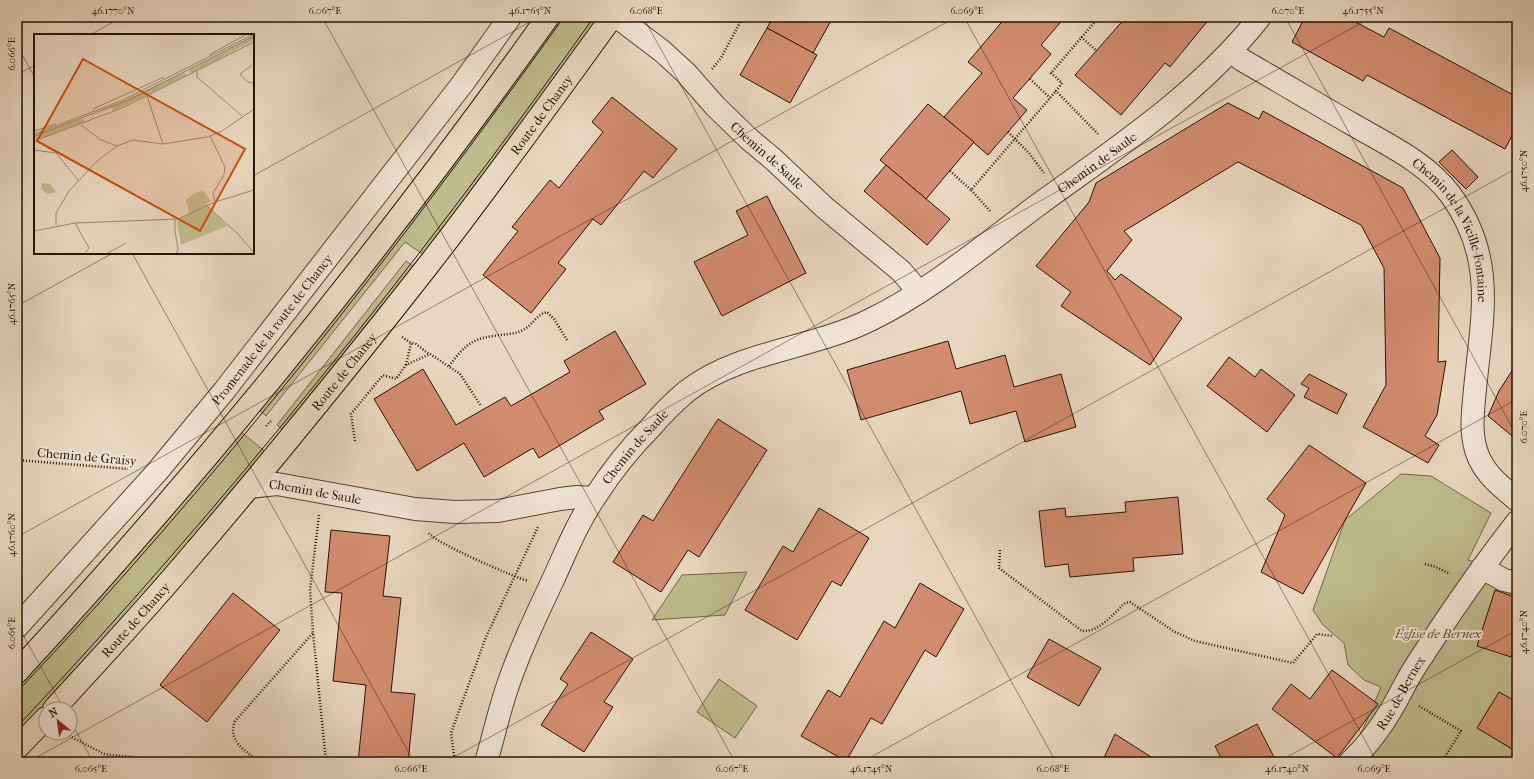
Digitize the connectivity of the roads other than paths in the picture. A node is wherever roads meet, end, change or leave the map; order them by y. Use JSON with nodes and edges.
{"nodes":[{"id":1,"x":510,"y":17,"type":"edge"},
{"id":2,"x":548,"y":17,"type":"edge"},
{"id":3,"x":612,"y":17,"type":"edge"},
{"id":4,"x":617,"y":17,"type":"edge"},
{"id":5,"x":1260,"y":17,"type":"edge"},
{"id":6,"x":1231,"y":51,"type":"junction"},
{"id":7,"x":919,"y":292,"type":"junction"},
{"id":8,"x":250,"y":487,"type":"junction"},
{"id":9,"x":594,"y":498,"type":"junction"},
{"id":10,"x":1517,"y":500,"type":"edge"},
{"id":11,"x":1517,"y":522,"type":"edge"},
{"id":12,"x":1482,"y":568,"type":"junction"},
{"id":13,"x":1517,"y":583,"type":"edge"},
{"id":14,"x":17,"y":627,"type":"edge"},
{"id":15,"x":17,"y":672,"type":"edge"},
{"id":16,"x":61,"y":701,"type":"edge"},
{"id":17,"x":38,"y":726,"type":"edge"},
{"id":18,"x":17,"y":748,"type":"edge"},
{"id":19,"x":486,"y":762,"type":"edge"},
{"id":20,"x":1350,"y":762,"type":"edge"}],
"edges":[{"from":1,"to":14,"type":"street","name":"Promenade de la route de Chancy"},
{"from":2,"to":15,"type":"main road"},
{"from":3,"to":8,"type":"main road","name":"Route de Chancy"},
{"from":4,"to":7,"type":"street","name":"Chemin de Saule"},
{"from":5,"to":6,"type":"street","name":"Chemin de Saule"},
{"from":6,"to":7,"type":"street","name":"Chemin de Saule"},
{"from":6,"to":10,"type":"street","name":"Chemin de la Vieille-Fontaine"},
{"from":7,"to":9,"type":"street","name":"Chemin de Saule"},
{"from":8,"to":9,"type":"street","name":"Chemin de Saule"},
{"from":8,"to":16,"type":"main road","name":"Route de Chancy"},
{"from":9,"to":19,"type":"street","name":"Chemin de Saule"},
{"from":11,"to":12,"type":"street","name":"Rue de Bernex"},
{"from":12,"to":13,"type":"street"},
{"from":12,"to":20,"type":"street","name":"Rue de Bernex"},
{"from":17,"to":18,"type":"main road"}]}
